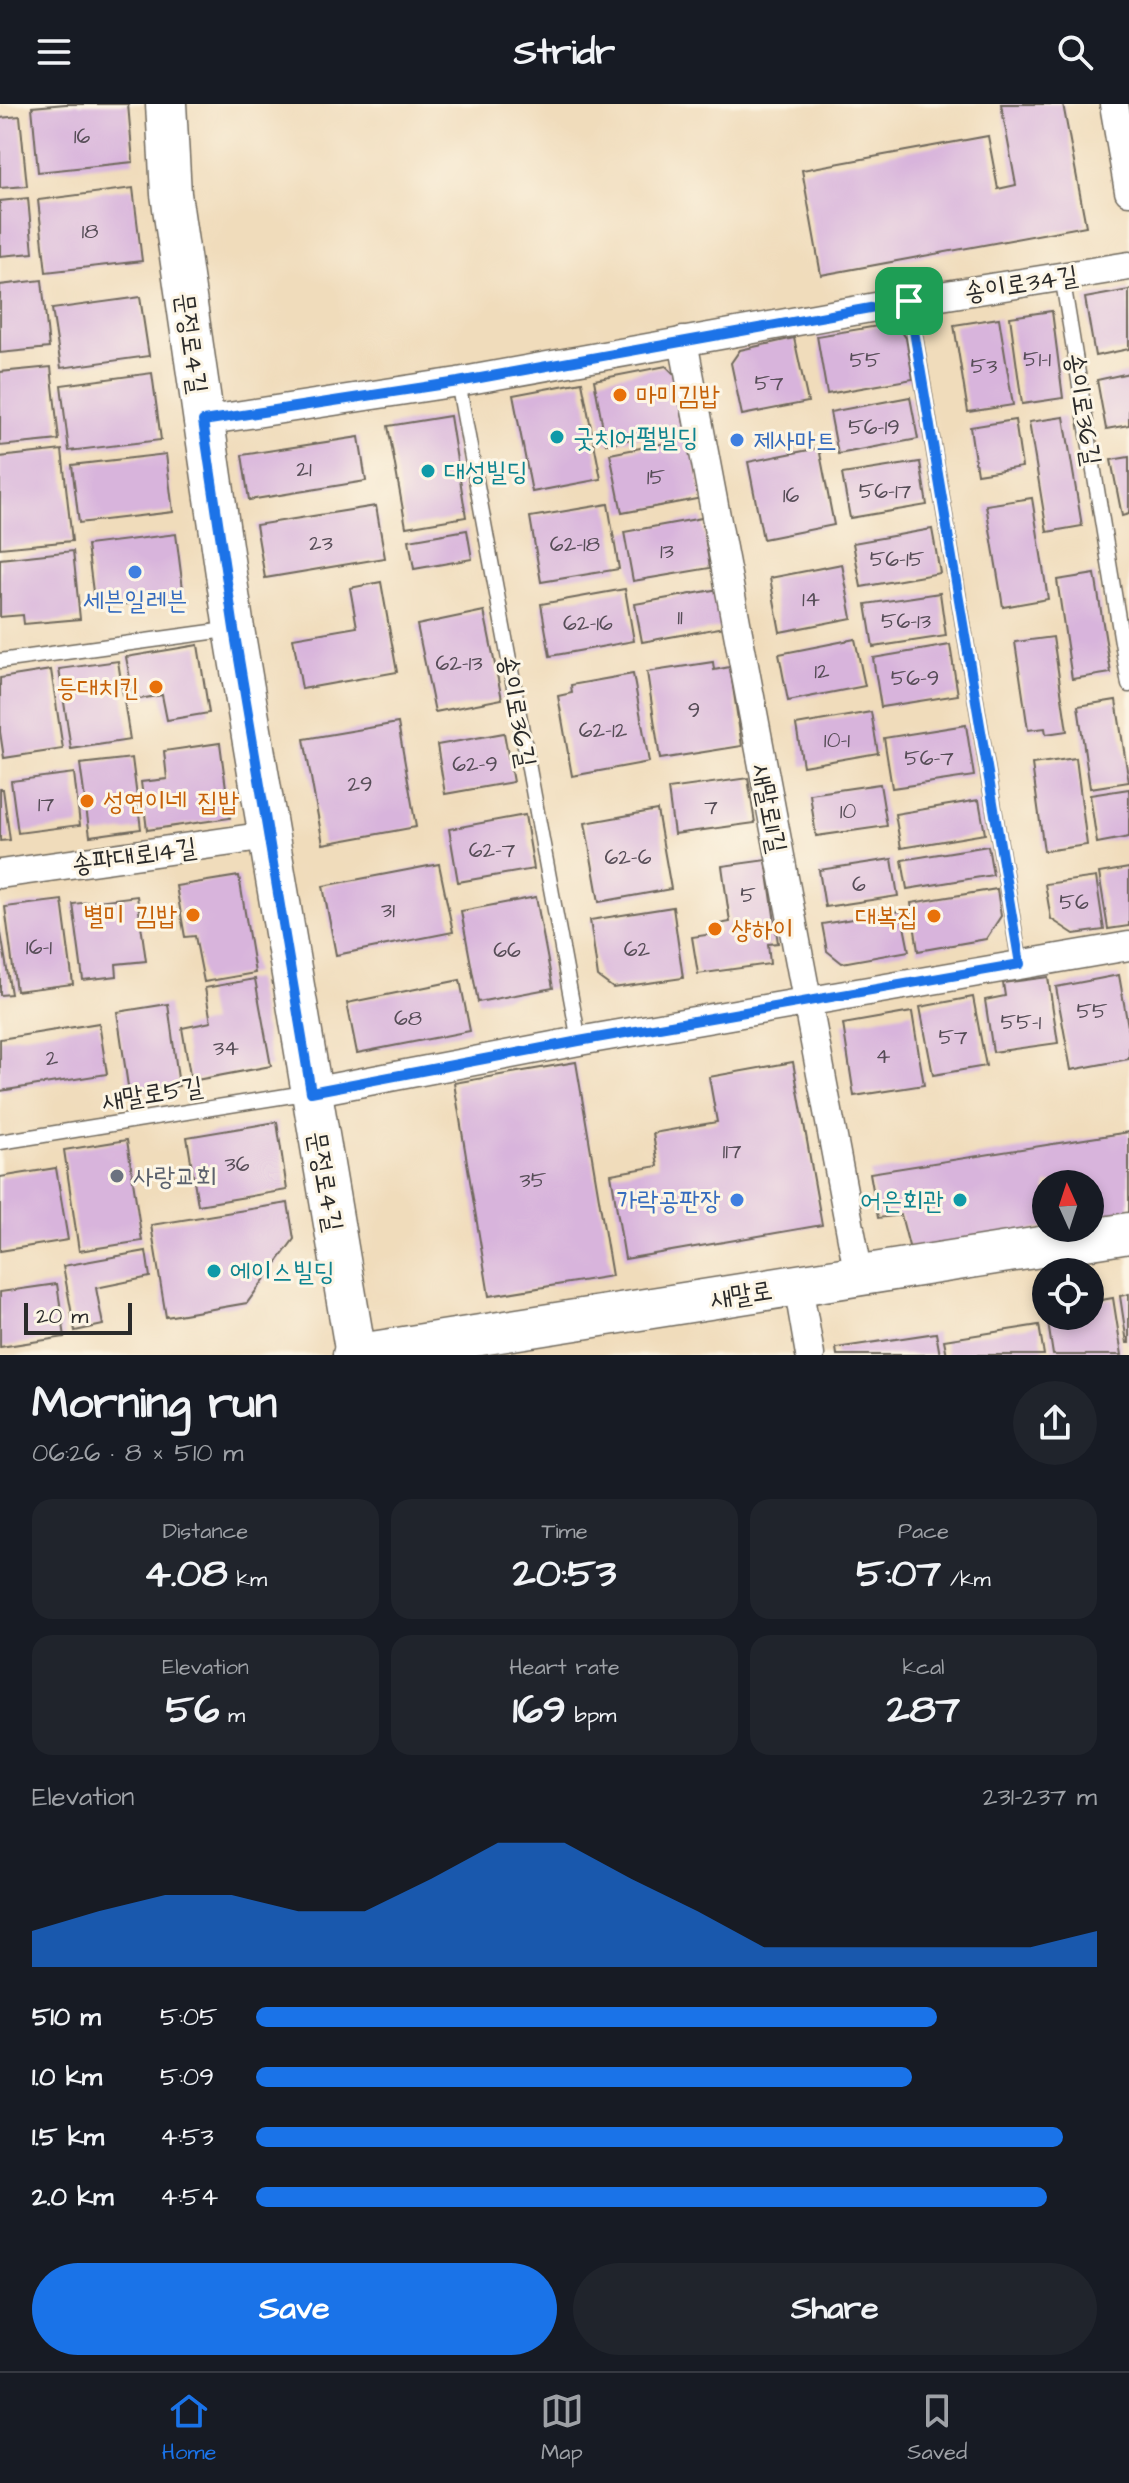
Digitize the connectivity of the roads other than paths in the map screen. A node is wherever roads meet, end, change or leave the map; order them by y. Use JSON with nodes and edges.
{"nodes":[{"id":1,"x":166,"y":104,"type":"edge"},
{"id":2,"x":1114,"y":104,"type":"edge"},
{"id":3,"x":1129,"y":191,"type":"edge"},
{"id":4,"x":1129,"y":266,"type":"edge"},
{"id":5,"x":1062,"y":276,"type":"junction"},
{"id":6,"x":909,"y":301,"type":"junction"},
{"id":7,"x":683,"y":341,"type":"junction"},
{"id":8,"x":458,"y":382,"type":"junction"},
{"id":9,"x":203,"y":421,"type":"junction"},
{"id":10,"x":234,"y":629,"type":"junction"},
{"id":11,"x":0,"y":661,"type":"edge"},
{"id":12,"x":1129,"y":685,"type":"edge"},
{"id":13,"x":267,"y":836,"type":"junction"},
{"id":14,"x":0,"y":874,"type":"edge"},
{"id":15,"x":1129,"y":946,"type":"edge"},
{"id":16,"x":1020,"y":964,"type":"junction"},
{"id":17,"x":806,"y":1001,"type":"junction"},
{"id":18,"x":579,"y":1041,"type":"junction"},
{"id":19,"x":311,"y":1092,"type":"junction"},
{"id":20,"x":0,"y":1142,"type":"edge"},
{"id":21,"x":1129,"y":1233,"type":"edge"},
{"id":22,"x":859,"y":1276,"type":"junction"},
{"id":23,"x":798,"y":1285,"type":"junction"},
{"id":24,"x":355,"y":1355,"type":"edge"},
{"id":25,"x":810,"y":1355,"type":"edge"}],
"edges":[{"from":1,"to":9,"type":"street","name":"문정로4길"},
{"from":2,"to":3,"type":"street"},
{"from":4,"to":5,"type":"street","name":"송이로34길"},
{"from":5,"to":6,"type":"street","name":"송이로34길"},
{"from":5,"to":12,"type":"lane","name":"송이로36길"},
{"from":6,"to":7,"type":"street","name":"송이로34길"},
{"from":6,"to":16,"type":"lane"},
{"from":7,"to":8,"type":"street","name":"송이로34길"},
{"from":7,"to":17,"type":"street","name":"새말로11길"},
{"from":8,"to":9,"type":"street","name":"송이로34길"},
{"from":8,"to":18,"type":"lane","name":"송이로36길"},
{"from":9,"to":10,"type":"street","name":"문정로4길"},
{"from":10,"to":11,"type":"lane"},
{"from":10,"to":13,"type":"street","name":"문정로4길"},
{"from":13,"to":14,"type":"street","name":"송파대로14길"},
{"from":13,"to":19,"type":"street","name":"문정로4길"},
{"from":15,"to":16,"type":"street"},
{"from":16,"to":17,"type":"street"},
{"from":17,"to":18,"type":"street"},
{"from":17,"to":22,"type":"street","name":"새말로11길"},
{"from":18,"to":19,"type":"street"},
{"from":19,"to":20,"type":"lane","name":"새말로5길"},
{"from":19,"to":24,"type":"street","name":"문정로4길"},
{"from":21,"to":22,"type":"street","name":"새말로"},
{"from":22,"to":23,"type":"street","name":"새말로"},
{"from":23,"to":24,"type":"street","name":"새말로"},
{"from":23,"to":25,"type":"street"}]}
